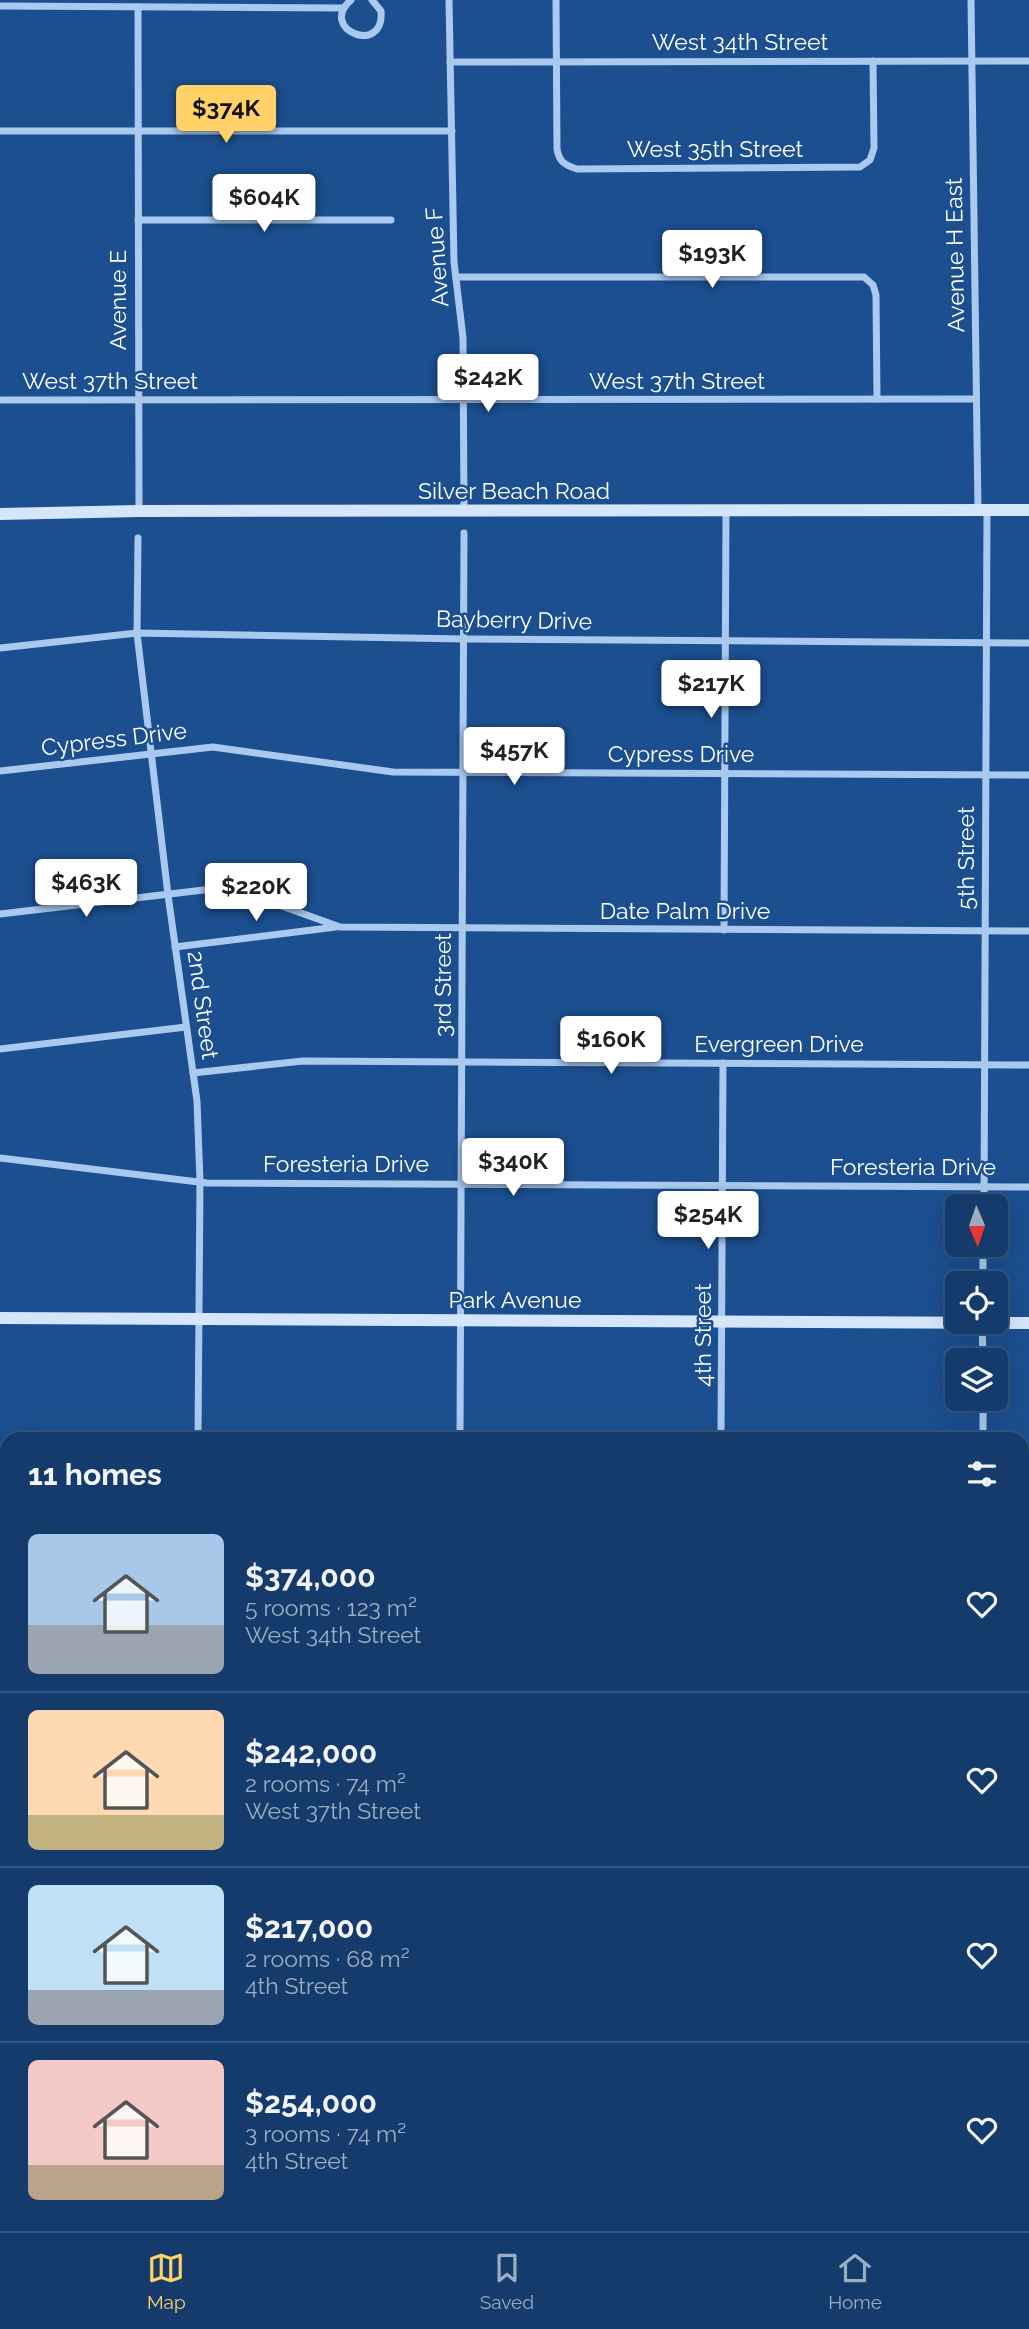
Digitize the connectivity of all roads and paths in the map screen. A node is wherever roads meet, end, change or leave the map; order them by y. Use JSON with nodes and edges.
{"nodes":[{"id":1,"x":351,"y":0,"type":"edge"},
{"id":2,"x":372,"y":0,"type":"edge"},
{"id":3,"x":449,"y":0,"type":"edge"},
{"id":4,"x":556,"y":0,"type":"edge"},
{"id":5,"x":971,"y":0,"type":"edge"},
{"id":6,"x":0,"y":6,"type":"edge"},
{"id":7,"x":138,"y":7,"type":"junction"},
{"id":8,"x":344,"y":8,"type":"junction"},
{"id":9,"x":873,"y":61,"type":"junction"},
{"id":10,"x":972,"y":61,"type":"junction"},
{"id":11,"x":1029,"y":61,"type":"edge"},
{"id":12,"x":450,"y":62,"type":"junction"},
{"id":13,"x":555,"y":62,"type":"junction"},
{"id":14,"x":0,"y":131,"type":"edge"},
{"id":15,"x":138,"y":131,"type":"junction"},
{"id":16,"x":452,"y":131,"type":"junction"},
{"id":17,"x":138,"y":220,"type":"junction"},
{"id":18,"x":391,"y":220,"type":"dead end"},
{"id":19,"x":456,"y":277,"type":"junction"},
{"id":20,"x":877,"y":399,"type":"junction"},
{"id":21,"x":976,"y":399,"type":"junction"},
{"id":22,"x":0,"y":400,"type":"edge"},
{"id":23,"x":463,"y":400,"type":"junction"},
{"id":24,"x":137,"y":401,"type":"junction"},
{"id":25,"x":982,"y":510,"type":"junction"},
{"id":26,"x":1029,"y":510,"type":"edge"},
{"id":27,"x":726,"y":511,"type":"junction"},
{"id":28,"x":139,"y":512,"type":"junction"},
{"id":29,"x":464,"y":512,"type":"junction"},
{"id":30,"x":0,"y":514,"type":"edge"},
{"id":31,"x":464,"y":533,"type":"dead end"},
{"id":32,"x":138,"y":538,"type":"dead end"},
{"id":33,"x":137,"y":632,"type":"junction"},
{"id":34,"x":464,"y":639,"type":"junction"},
{"id":35,"x":725,"y":641,"type":"junction"},
{"id":36,"x":987,"y":642,"type":"junction"},
{"id":37,"x":1029,"y":643,"type":"edge"},
{"id":38,"x":0,"y":648,"type":"edge"},
{"id":39,"x":151,"y":754,"type":"junction"},
{"id":40,"x":0,"y":771,"type":"edge"},
{"id":41,"x":463,"y":772,"type":"junction"},
{"id":42,"x":724,"y":774,"type":"junction"},
{"id":43,"x":986,"y":775,"type":"junction"},
{"id":44,"x":1029,"y":775,"type":"edge"},
{"id":45,"x":168,"y":895,"type":"junction"},
{"id":46,"x":0,"y":914,"type":"edge"},
{"id":47,"x":340,"y":927,"type":"junction"},
{"id":48,"x":463,"y":929,"type":"junction"},
{"id":49,"x":724,"y":930,"type":"junction"},
{"id":50,"x":985,"y":931,"type":"junction"},
{"id":51,"x":1029,"y":931,"type":"edge"},
{"id":52,"x":175,"y":947,"type":"junction"},
{"id":53,"x":186,"y":1027,"type":"junction"},
{"id":54,"x":0,"y":1049,"type":"edge"},
{"id":55,"x":462,"y":1061,"type":"junction"},
{"id":56,"x":723,"y":1063,"type":"junction"},
{"id":57,"x":984,"y":1064,"type":"junction"},
{"id":58,"x":1029,"y":1065,"type":"edge"},
{"id":59,"x":193,"y":1073,"type":"junction"},
{"id":60,"x":0,"y":1158,"type":"edge"},
{"id":61,"x":200,"y":1182,"type":"junction"},
{"id":62,"x":461,"y":1184,"type":"junction"},
{"id":63,"x":723,"y":1185,"type":"junction"},
{"id":64,"x":984,"y":1187,"type":"junction"},
{"id":65,"x":1029,"y":1187,"type":"edge"},
{"id":66,"x":984,"y":1194,"type":"edge"},
{"id":67,"x":0,"y":1318,"type":"edge"},
{"id":68,"x":199,"y":1319,"type":"junction"},
{"id":69,"x":460,"y":1321,"type":"junction"},
{"id":70,"x":722,"y":1322,"type":"junction"},
{"id":71,"x":945,"y":1322,"type":"edge"},
{"id":72,"x":1008,"y":1323,"type":"edge"},
{"id":73,"x":1029,"y":1323,"type":"edge"},
{"id":74,"x":983,"y":1411,"type":"edge"},
{"id":75,"x":198,"y":1432,"type":"edge"},
{"id":76,"x":460,"y":1432,"type":"edge"},
{"id":77,"x":721,"y":1432,"type":"edge"},
{"id":78,"x":983,"y":1432,"type":"edge"}],
"edges":[{"from":1,"to":8,"type":"street"},
{"from":2,"to":8,"type":"street"},
{"from":3,"to":12,"type":"street","name":"Avenue F"},
{"from":4,"to":13,"type":"street"},
{"from":5,"to":10,"type":"street","name":"Avenue H East"},
{"from":6,"to":7,"type":"street"},
{"from":7,"to":8,"type":"street"},
{"from":7,"to":15,"type":"street","name":"Avenue E"},
{"from":9,"to":10,"type":"street","name":"West 34th Street"},
{"from":9,"to":13,"type":"street","name":"West 34th Street"},
{"from":9,"to":13,"type":"street","name":"West 35th Street"},
{"from":10,"to":11,"type":"street","name":"West 34th Street"},
{"from":10,"to":21,"type":"street","name":"Avenue H East"},
{"from":12,"to":13,"type":"street","name":"West 34th Street"},
{"from":12,"to":16,"type":"street","name":"Avenue F"},
{"from":14,"to":15,"type":"street"},
{"from":15,"to":16,"type":"street"},
{"from":15,"to":17,"type":"street","name":"Avenue E"},
{"from":16,"to":19,"type":"street","name":"Avenue F"},
{"from":17,"to":18,"type":"street"},
{"from":17,"to":24,"type":"street","name":"Avenue E"},
{"from":19,"to":20,"type":"street"},
{"from":19,"to":23,"type":"street","name":"Avenue F"},
{"from":20,"to":21,"type":"street","name":"West 37th Street"},
{"from":20,"to":23,"type":"street","name":"West 37th Street"},
{"from":21,"to":25,"type":"street","name":"Avenue H East"},
{"from":22,"to":24,"type":"street","name":"West 37th Street"},
{"from":23,"to":24,"type":"street","name":"West 37th Street"},
{"from":23,"to":29,"type":"street","name":"Avenue F"},
{"from":24,"to":28,"type":"street","name":"Avenue E"},
{"from":25,"to":26,"type":"street","name":"Silver Beach Road"},
{"from":25,"to":27,"type":"street","name":"Silver Beach Road"},
{"from":25,"to":36,"type":"street","name":"5th Street"},
{"from":27,"to":29,"type":"street","name":"Silver Beach Road"},
{"from":27,"to":35,"type":"street"},
{"from":28,"to":29,"type":"street","name":"Silver Beach Road"},
{"from":28,"to":30,"type":"street","name":"Silver Beach Road"},
{"from":31,"to":34,"type":"street","name":"3rd Street"},
{"from":32,"to":33,"type":"street","name":"2nd Street"},
{"from":33,"to":34,"type":"street","name":"Bayberry Drive"},
{"from":33,"to":38,"type":"street","name":"Bayberry Drive"},
{"from":33,"to":39,"type":"street","name":"2nd Street"},
{"from":34,"to":35,"type":"street","name":"Bayberry Drive"},
{"from":34,"to":41,"type":"street","name":"3rd Street"},
{"from":35,"to":36,"type":"street","name":"Bayberry Drive"},
{"from":35,"to":42,"type":"street"},
{"from":36,"to":37,"type":"street","name":"Bayberry Drive"},
{"from":36,"to":43,"type":"street","name":"5th Street"},
{"from":39,"to":40,"type":"street","name":"Cypress Drive"},
{"from":39,"to":41,"type":"street","name":"Cypress Drive"},
{"from":39,"to":45,"type":"street","name":"2nd Street"},
{"from":41,"to":42,"type":"street","name":"Cypress Drive"},
{"from":41,"to":48,"type":"street","name":"3rd Street"},
{"from":42,"to":43,"type":"street","name":"Cypress Drive"},
{"from":42,"to":49,"type":"street"},
{"from":43,"to":44,"type":"street","name":"Cypress Drive"},
{"from":43,"to":50,"type":"street","name":"5th Street"},
{"from":45,"to":46,"type":"street","name":"Date Palm Drive"},
{"from":45,"to":47,"type":"street","name":"Date Palm Drive"},
{"from":45,"to":52,"type":"street","name":"2nd Street"},
{"from":47,"to":48,"type":"street","name":"Date Palm Drive"},
{"from":47,"to":52,"type":"street","name":"Date Palm Drive"},
{"from":48,"to":49,"type":"street","name":"Date Palm Drive"},
{"from":48,"to":55,"type":"street","name":"3rd Street"},
{"from":49,"to":50,"type":"street","name":"Date Palm Drive"},
{"from":50,"to":51,"type":"street","name":"Date Palm Drive"},
{"from":50,"to":57,"type":"street","name":"5th Street"},
{"from":52,"to":53,"type":"street","name":"2nd Street"},
{"from":53,"to":54,"type":"street"},
{"from":53,"to":59,"type":"street","name":"2nd Street"},
{"from":55,"to":56,"type":"street","name":"Evergreen Drive"},
{"from":55,"to":59,"type":"street","name":"Evergreen Drive"},
{"from":55,"to":62,"type":"street","name":"3rd Street"},
{"from":56,"to":57,"type":"street","name":"Evergreen Drive"},
{"from":56,"to":63,"type":"street","name":"4th Street"},
{"from":57,"to":58,"type":"street","name":"Evergreen Drive"},
{"from":57,"to":64,"type":"street","name":"5th Street"},
{"from":59,"to":61,"type":"street","name":"2nd Street"},
{"from":60,"to":61,"type":"street","name":"Foresteria Drive"},
{"from":61,"to":62,"type":"street","name":"Foresteria Drive"},
{"from":61,"to":68,"type":"street","name":"2nd Street"},
{"from":62,"to":63,"type":"street","name":"Foresteria Drive"},
{"from":62,"to":69,"type":"street","name":"3rd Street"},
{"from":63,"to":64,"type":"street","name":"Foresteria Drive"},
{"from":63,"to":70,"type":"street","name":"4th Street"},
{"from":64,"to":65,"type":"street","name":"Foresteria Drive"},
{"from":64,"to":66,"type":"street","name":"5th Street"},
{"from":67,"to":68,"type":"street","name":"Park Avenue"},
{"from":68,"to":69,"type":"street","name":"Park Avenue"},
{"from":68,"to":75,"type":"street","name":"2nd Street"},
{"from":69,"to":70,"type":"street","name":"Park Avenue"},
{"from":69,"to":76,"type":"street","name":"3rd Street"},
{"from":70,"to":71,"type":"street","name":"Park Avenue"},
{"from":70,"to":77,"type":"street","name":"4th Street"},
{"from":72,"to":73,"type":"street","name":"Park Avenue"},
{"from":74,"to":78,"type":"street"}]}
